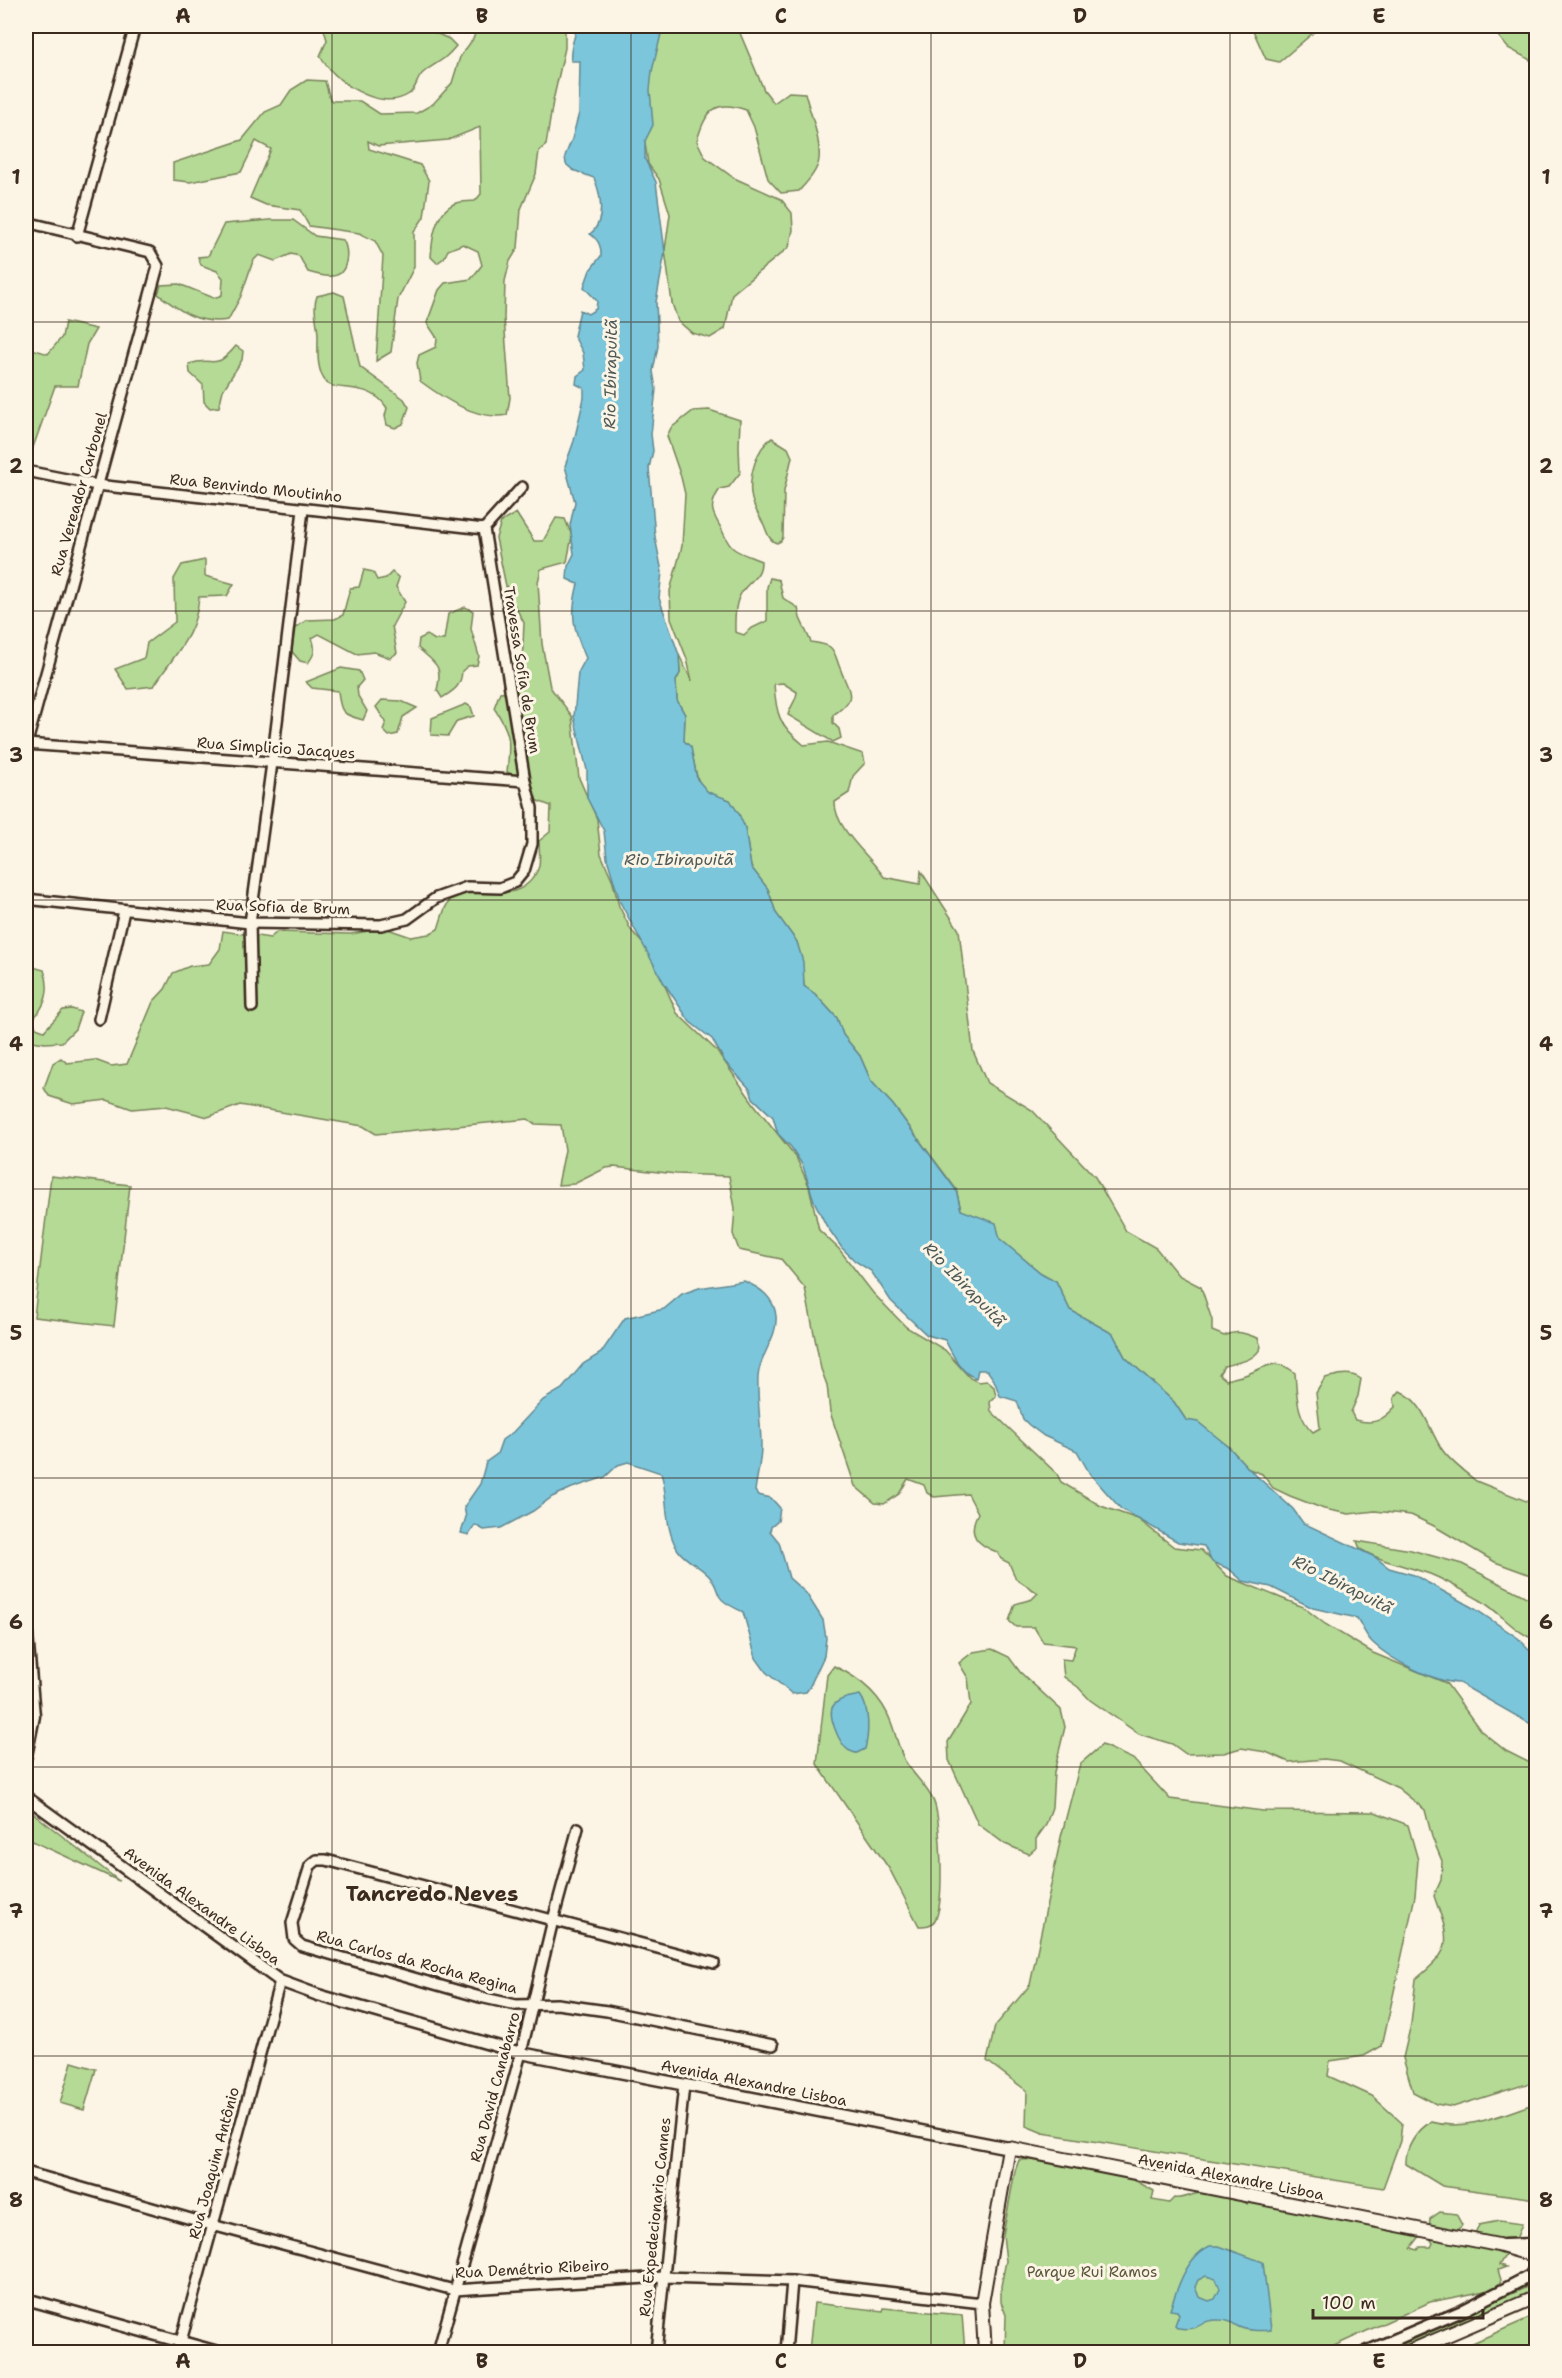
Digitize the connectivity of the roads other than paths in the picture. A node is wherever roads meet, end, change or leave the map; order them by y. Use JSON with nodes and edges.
{"nodes":[{"id":1,"x":135,"y":26,"type":"edge"},
{"id":2,"x":26,"y":222,"type":"edge"},
{"id":3,"x":77,"y":236,"type":"junction"},
{"id":4,"x":26,"y":471,"type":"edge"},
{"id":5,"x":97,"y":485,"type":"junction"},
{"id":6,"x":522,"y":487,"type":"dead end"},
{"id":7,"x":303,"y":510,"type":"junction"},
{"id":8,"x":484,"y":529,"type":"junction"},
{"id":9,"x":26,"y":744,"type":"edge"},
{"id":10,"x":272,"y":763,"type":"junction"},
{"id":11,"x":525,"y":781,"type":"junction"},
{"id":12,"x":524,"y":871,"type":"joint"},
{"id":13,"x":26,"y":899,"type":"edge"},
{"id":14,"x":124,"y":911,"type":"junction"},
{"id":15,"x":250,"y":923,"type":"junction"},
{"id":16,"x":252,"y":1007,"type":"dead end"},
{"id":17,"x":99,"y":1019,"type":"dead end"},
{"id":18,"x":26,"y":1623,"type":"edge"},
{"id":19,"x":26,"y":1756,"type":"edge"},
{"id":20,"x":26,"y":1797,"type":"edge"},
{"id":21,"x":578,"y":1828,"type":"dead end"},
{"id":22,"x":553,"y":1920,"type":"junction"},
{"id":23,"x":714,"y":1963,"type":"dead end"},
{"id":24,"x":280,"y":1981,"type":"junction"},
{"id":25,"x":532,"y":2005,"type":"junction"},
{"id":26,"x":773,"y":2045,"type":"dead end"},
{"id":27,"x":521,"y":2054,"type":"junction"},
{"id":28,"x":684,"y":2085,"type":"junction"},
{"id":29,"x":1009,"y":2148,"type":"junction"},
{"id":30,"x":26,"y":2172,"type":"edge"},
{"id":31,"x":212,"y":2225,"type":"junction"},
{"id":32,"x":1536,"y":2244,"type":"edge"},
{"id":33,"x":1498,"y":2245,"type":"junction"},
{"id":34,"x":1536,"y":2256,"type":"edge"},
{"id":35,"x":1536,"y":2267,"type":"edge"},
{"id":36,"x":663,"y":2277,"type":"junction"},
{"id":37,"x":792,"y":2282,"type":"junction"},
{"id":38,"x":454,"y":2290,"type":"junction"},
{"id":39,"x":1536,"y":2297,"type":"edge"},
{"id":40,"x":26,"y":2299,"type":"edge"},
{"id":41,"x":982,"y":2303,"type":"junction"},
{"id":42,"x":179,"y":2347,"type":"edge"},
{"id":43,"x":218,"y":2352,"type":"edge"},
{"id":44,"x":438,"y":2352,"type":"edge"},
{"id":45,"x":656,"y":2352,"type":"edge"},
{"id":46,"x":786,"y":2352,"type":"edge"},
{"id":47,"x":985,"y":2352,"type":"edge"},
{"id":48,"x":1366,"y":2352,"type":"edge"},
{"id":49,"x":1408,"y":2352,"type":"edge"}],
"edges":[{"from":1,"to":3,"type":"street"},
{"from":2,"to":3,"type":"street"},
{"from":3,"to":5,"type":"street","name":"Rua Vereador Carbonel"},
{"from":4,"to":5,"type":"street","name":"Rua Benvindo Moutinho"},
{"from":5,"to":7,"type":"street","name":"Rua Benvindo Moutinho"},
{"from":5,"to":9,"type":"street","name":"Rua Vereador Carbonel"},
{"from":6,"to":8,"type":"street"},
{"from":7,"to":8,"type":"street","name":"Rua Benvindo Moutinho"},
{"from":7,"to":10,"type":"street"},
{"from":8,"to":11,"type":"street","name":"Travessa Sofia de Brum"},
{"from":9,"to":10,"type":"street","name":"Rua Simplicio Jacques"},
{"from":10,"to":11,"type":"street","name":"Rua Simplicio Jacques"},
{"from":10,"to":15,"type":"street"},
{"from":11,"to":12,"type":"street","name":"Travessa Sofia de Brum"},
{"from":12,"to":15,"type":"street","name":"Rua Sofia de Brum"},
{"from":13,"to":14,"type":"street","name":"Rua Sofia de Brum"},
{"from":14,"to":15,"type":"street","name":"Rua Sofia de Brum"},
{"from":14,"to":17,"type":"street"},
{"from":15,"to":16,"type":"street"},
{"from":18,"to":19,"type":"street"},
{"from":20,"to":24,"type":"street","name":"Avenida Alexandre Lisboa"},
{"from":21,"to":22,"type":"street","name":"Rua David Canabarro"},
{"from":22,"to":23,"type":"street"},
{"from":22,"to":25,"type":"street","name":"Rua David Canabarro"},
{"from":22,"to":25,"type":"street","name":"Rua Carlos da Rocha Regina"},
{"from":24,"to":27,"type":"street","name":"Avenida Alexandre Lisboa"},
{"from":24,"to":31,"type":"street","name":"Rua Joaquim Antônio"},
{"from":25,"to":26,"type":"street","name":"Rua Carlos da Rocha Regina"},
{"from":25,"to":27,"type":"street","name":"Rua David Canabarro"},
{"from":27,"to":28,"type":"street","name":"Avenida Alexandre Lisboa"},
{"from":27,"to":38,"type":"street","name":"Rua David Canabarro"},
{"from":28,"to":29,"type":"street","name":"Avenida Alexandre Lisboa"},
{"from":28,"to":36,"type":"street","name":"Rua Expedecionario Cannes"},
{"from":29,"to":33,"type":"main road","name":"Avenida Alexandre Lisboa"},
{"from":29,"to":41,"type":"main road"},
{"from":30,"to":31,"type":"street","name":"Rua Demétrio Ribeiro"},
{"from":31,"to":38,"type":"street","name":"Rua Demétrio Ribeiro"},
{"from":31,"to":42,"type":"street","name":"Rua Joaquim Antônio"},
{"from":32,"to":33,"type":"street"},
{"from":33,"to":34,"type":"main road","name":"Avenida Alexandre Lisboa"},
{"from":35,"to":48,"type":"street"},
{"from":36,"to":37,"type":"street","name":"Rua Demétrio Ribeiro"},
{"from":36,"to":38,"type":"street","name":"Rua Demétrio Ribeiro"},
{"from":36,"to":45,"type":"street","name":"Rua Expedecionario Cannes"},
{"from":37,"to":41,"type":"street","name":"Rua Demétrio Ribeiro"},
{"from":37,"to":46,"type":"street"},
{"from":38,"to":44,"type":"street","name":"Rua David Canabarro"},
{"from":39,"to":49,"type":"main road"},
{"from":40,"to":42,"type":"street"},
{"from":41,"to":47,"type":"main road"},
{"from":42,"to":43,"type":"street"}]}
